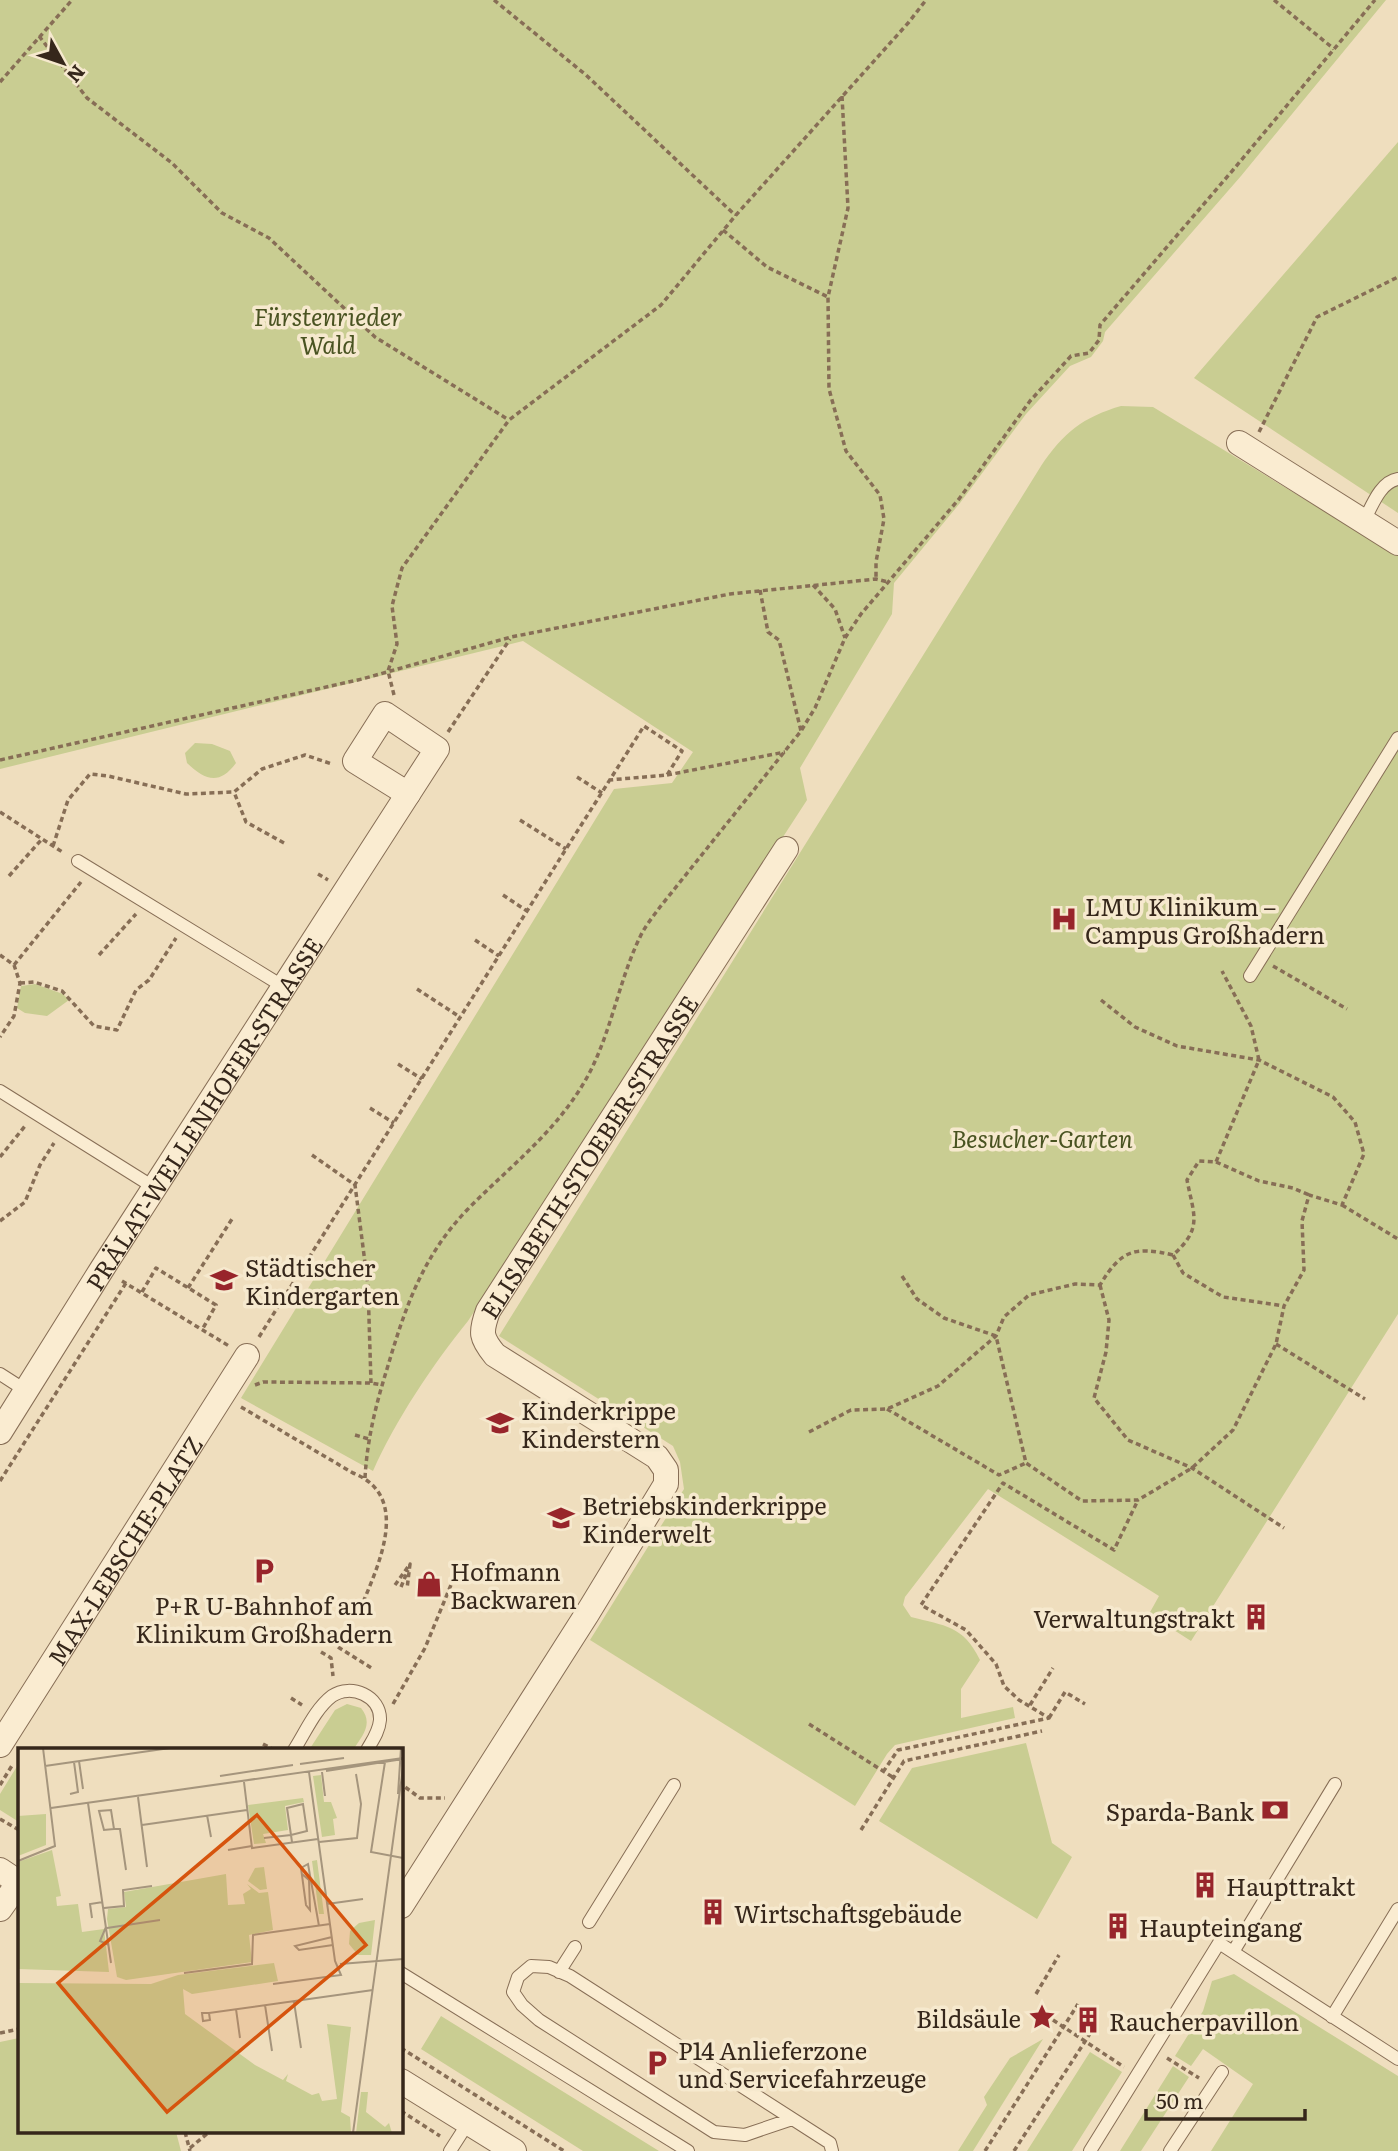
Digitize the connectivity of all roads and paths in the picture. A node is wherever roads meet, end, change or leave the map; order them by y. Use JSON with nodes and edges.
{"nodes":[{"id":1,"x":72,"y":0,"type":"edge"},
{"id":2,"x":494,"y":0,"type":"edge"},
{"id":3,"x":926,"y":0,"type":"edge"},
{"id":4,"x":1274,"y":0,"type":"edge"},
{"id":5,"x":1375,"y":0,"type":"edge"},
{"id":6,"x":39,"y":36,"type":"junction"},
{"id":7,"x":1334,"y":49,"type":"junction"},
{"id":8,"x":0,"y":82,"type":"edge"},
{"id":9,"x":842,"y":96,"type":"junction"},
{"id":10,"x":736,"y":215,"type":"junction"},
{"id":11,"x":723,"y":230,"type":"junction"},
{"id":12,"x":1398,"y":277,"type":"edge"},
{"id":13,"x":828,"y":297,"type":"junction"},
{"id":14,"x":509,"y":420,"type":"junction"},
{"id":15,"x":1245,"y":446,"type":"joint"},
{"id":16,"x":1398,"y":479,"type":"edge"},
{"id":17,"x":1364,"y":522,"type":"junction"},
{"id":18,"x":1398,"y":543,"type":"edge"},
{"id":19,"x":876,"y":579,"type":"junction"},
{"id":20,"x":888,"y":582,"type":"junction"},
{"id":21,"x":813,"y":585,"type":"junction"},
{"id":22,"x":760,"y":590,"type":"junction"},
{"id":23,"x":511,"y":637,"type":"junction"},
{"id":24,"x":845,"y":638,"type":"junction"},
{"id":25,"x":388,"y":671,"type":"junction"},
{"id":26,"x":801,"y":731,"type":"junction"},
{"id":27,"x":1398,"y":738,"type":"edge"},
{"id":28,"x":437,"y":749,"type":"junction"},
{"id":29,"x":786,"y":752,"type":"junction"},
{"id":30,"x":0,"y":760,"type":"edge"},
{"id":31,"x":335,"y":765,"type":"dead end"},
{"id":32,"x":667,"y":775,"type":"junction"},
{"id":33,"x":577,"y":777,"type":"dead end"},
{"id":34,"x":609,"y":780,"type":"junction"},
{"id":35,"x":234,"y":792,"type":"junction"},
{"id":36,"x":602,"y":793,"type":"junction"},
{"id":37,"x":408,"y":794,"type":"junction"},
{"id":38,"x":0,"y":812,"type":"edge"},
{"id":39,"x":520,"y":820,"type":"dead end"},
{"id":40,"x":42,"y":839,"type":"junction"},
{"id":41,"x":285,"y":843,"type":"dead end"},
{"id":42,"x":53,"y":846,"type":"junction"},
{"id":43,"x":566,"y":849,"type":"junction"},
{"id":44,"x":786,"y":849,"type":"dead end"},
{"id":45,"x":78,"y":861,"type":"joint"},
{"id":46,"x":92,"y":869,"type":"junction"},
{"id":47,"x":317,"y":874,"type":"dead end"},
{"id":48,"x":9,"y":876,"type":"dead end"},
{"id":49,"x":329,"y":880,"type":"dead end"},
{"id":50,"x":503,"y":895,"type":"dead end"},
{"id":51,"x":147,"y":902,"type":"junction"},
{"id":52,"x":527,"y":911,"type":"junction"},
{"id":53,"x":184,"y":925,"type":"junction"},
{"id":54,"x":475,"y":940,"type":"dead end"},
{"id":55,"x":0,"y":955,"type":"edge"},
{"id":56,"x":99,"y":955,"type":"dead end"},
{"id":57,"x":499,"y":956,"type":"junction"},
{"id":58,"x":1259,"y":959,"type":"junction"},
{"id":59,"x":13,"y":965,"type":"junction"},
{"id":60,"x":1222,"y":971,"type":"dead end"},
{"id":61,"x":1250,"y":976,"type":"dead end"},
{"id":62,"x":20,"y":984,"type":"junction"},
{"id":63,"x":284,"y":987,"type":"junction"},
{"id":64,"x":418,"y":989,"type":"dead end"},
{"id":65,"x":1101,"y":1000,"type":"dead end"},
{"id":66,"x":1347,"y":1009,"type":"dead end"},
{"id":67,"x":460,"y":1017,"type":"junction"},
{"id":68,"x":0,"y":1037,"type":"edge"},
{"id":69,"x":1259,"y":1060,"type":"junction"},
{"id":70,"x":398,"y":1064,"type":"dead end"},
{"id":71,"x":422,"y":1079,"type":"junction"},
{"id":72,"x":0,"y":1091,"type":"edge"},
{"id":73,"x":370,"y":1108,"type":"dead end"},
{"id":74,"x":36,"y":1114,"type":"junction"},
{"id":75,"x":394,"y":1123,"type":"junction"},
{"id":76,"x":62,"y":1130,"type":"junction"},
{"id":77,"x":312,"y":1155,"type":"dead end"},
{"id":78,"x":0,"y":1157,"type":"edge"},
{"id":79,"x":1216,"y":1162,"type":"junction"},
{"id":80,"x":355,"y":1185,"type":"junction"},
{"id":81,"x":155,"y":1188,"type":"junction"},
{"id":82,"x":1309,"y":1195,"type":"junction"},
{"id":83,"x":1342,"y":1205,"type":"junction"},
{"id":84,"x":232,"y":1219,"type":"dead end"},
{"id":85,"x":0,"y":1222,"type":"edge"},
{"id":86,"x":1398,"y":1239,"type":"edge"},
{"id":87,"x":1173,"y":1255,"type":"junction"},
{"id":88,"x":102,"y":1269,"type":"junction"},
{"id":89,"x":902,"y":1276,"type":"dead end"},
{"id":90,"x":125,"y":1283,"type":"junction"},
{"id":91,"x":1100,"y":1285,"type":"junction"},
{"id":92,"x":188,"y":1288,"type":"junction"},
{"id":93,"x":141,"y":1293,"type":"junction"},
{"id":94,"x":1284,"y":1306,"type":"junction"},
{"id":95,"x":202,"y":1330,"type":"junction"},
{"id":96,"x":996,"y":1336,"type":"junction"},
{"id":97,"x":1276,"y":1343,"type":"junction"},
{"id":98,"x":247,"y":1356,"type":"junction"},
{"id":99,"x":0,"y":1374,"type":"edge"},
{"id":100,"x":263,"y":1381,"type":"junction"},
{"id":101,"x":371,"y":1383,"type":"junction"},
{"id":102,"x":382,"y":1385,"type":"junction"},
{"id":103,"x":249,"y":1388,"type":"dead end"},
{"id":104,"x":26,"y":1390,"type":"junction"},
{"id":105,"x":1365,"y":1399,"type":"dead end"},
{"id":106,"x":236,"y":1404,"type":"dead end"},
{"id":107,"x":887,"y":1409,"type":"junction"},
{"id":108,"x":0,"y":1432,"type":"edge"},
{"id":109,"x":809,"y":1432,"type":"dead end"},
{"id":110,"x":355,"y":1435,"type":"dead end"},
{"id":111,"x":369,"y":1439,"type":"junction"},
{"id":112,"x":1026,"y":1463,"type":"junction"},
{"id":113,"x":1192,"y":1468,"type":"junction"},
{"id":114,"x":999,"y":1475,"type":"junction"},
{"id":115,"x":365,"y":1478,"type":"junction"},
{"id":116,"x":0,"y":1481,"type":"edge"},
{"id":117,"x":1003,"y":1483,"type":"junction"},
{"id":118,"x":1138,"y":1500,"type":"junction"},
{"id":119,"x":1284,"y":1528,"type":"dead end"},
{"id":120,"x":410,"y":1564,"type":"junction"},
{"id":121,"x":453,"y":1580,"type":"dead end"},
{"id":122,"x":395,"y":1585,"type":"dead end"},
{"id":123,"x":401,"y":1587,"type":"dead end"},
{"id":124,"x":407,"y":1589,"type":"dead end"},
{"id":125,"x":359,"y":1612,"type":"dead end"},
{"id":126,"x":338,"y":1647,"type":"dead end"},
{"id":127,"x":1053,"y":1668,"type":"dead end"},
{"id":128,"x":373,"y":1669,"type":"dead end"},
{"id":129,"x":291,"y":1698,"type":"dead end"},
{"id":130,"x":1084,"y":1704,"type":"dead end"},
{"id":131,"x":302,"y":1705,"type":"dead end"},
{"id":132,"x":391,"y":1706,"type":"dead end"},
{"id":133,"x":1030,"y":1706,"type":"junction"},
{"id":134,"x":1049,"y":1718,"type":"junction"},
{"id":135,"x":809,"y":1724,"type":"dead end"},
{"id":136,"x":1042,"y":1731,"type":"dead end"},
{"id":137,"x":263,"y":1744,"type":"dead end"},
{"id":138,"x":0,"y":1745,"type":"edge"},
{"id":139,"x":270,"y":1748,"type":"edge"},
{"id":140,"x":296,"y":1748,"type":"edge"},
{"id":141,"x":368,"y":1748,"type":"edge"},
{"id":142,"x":18,"y":1756,"type":"edge"},
{"id":143,"x":883,"y":1772,"type":"junction"},
{"id":144,"x":894,"y":1778,"type":"junction"},
{"id":145,"x":1335,"y":1784,"type":"dead end"},
{"id":146,"x":0,"y":1785,"type":"edge"},
{"id":147,"x":674,"y":1785,"type":"dead end"},
{"id":148,"x":402,"y":1792,"type":"edge"},
{"id":149,"x":470,"y":1799,"type":"junction"},
{"id":150,"x":0,"y":1819,"type":"edge"},
{"id":151,"x":18,"y":1829,"type":"edge"},
{"id":152,"x":861,"y":1830,"type":"dead end"},
{"id":153,"x":12,"y":1878,"type":"edge"},
{"id":154,"x":402,"y":1904,"type":"edge"},
{"id":155,"x":0,"y":1909,"type":"edge"},
{"id":156,"x":1398,"y":1909,"type":"edge"},
{"id":157,"x":589,"y":1923,"type":"dead end"},
{"id":158,"x":575,"y":1947,"type":"dead end"},
{"id":159,"x":1233,"y":1952,"type":"junction"},
{"id":160,"x":1059,"y":1955,"type":"dead end"},
{"id":161,"x":559,"y":1972,"type":"junction"},
{"id":162,"x":402,"y":1974,"type":"edge"},
{"id":163,"x":1036,"y":1994,"type":"dead end"},
{"id":164,"x":1078,"y":2004,"type":"dead end"},
{"id":165,"x":1332,"y":2017,"type":"junction"},
{"id":166,"x":1053,"y":2020,"type":"dead end"},
{"id":167,"x":1098,"y":2025,"type":"dead end"},
{"id":168,"x":1063,"y":2028,"type":"junction"},
{"id":169,"x":18,"y":2029,"type":"edge"},
{"id":170,"x":0,"y":2033,"type":"edge"},
{"id":171,"x":1084,"y":2042,"type":"junction"},
{"id":172,"x":402,"y":2049,"type":"edge"},
{"id":173,"x":1154,"y":2049,"type":"junction"},
{"id":174,"x":1398,"y":2059,"type":"edge"},
{"id":175,"x":1125,"y":2068,"type":"dead end"},
{"id":176,"x":1222,"y":2072,"type":"dead end"},
{"id":177,"x":402,"y":2082,"type":"edge"},
{"id":178,"x":1212,"y":2086,"type":"junction"},
{"id":179,"x":402,"y":2112,"type":"edge"},
{"id":180,"x":792,"y":2119,"type":"junction"},
{"id":181,"x":468,"y":2123,"type":"junction"},
{"id":182,"x":200,"y":2134,"type":"edge"},
{"id":183,"x":206,"y":2134,"type":"edge"},
{"id":184,"x":198,"y":2140,"type":"junction"},
{"id":185,"x":452,"y":2148,"type":"edge"},
{"id":186,"x":190,"y":2150,"type":"edge"},
{"id":187,"x":514,"y":2151,"type":"edge"},
{"id":188,"x":564,"y":2151,"type":"edge"},
{"id":189,"x":688,"y":2151,"type":"edge"},
{"id":190,"x":832,"y":2151,"type":"edge"},
{"id":191,"x":985,"y":2151,"type":"edge"},
{"id":192,"x":1014,"y":2151,"type":"edge"},
{"id":193,"x":1090,"y":2151,"type":"edge"},
{"id":194,"x":1170,"y":2151,"type":"edge"}],
"edges":[{"from":1,"to":6,"type":"path"},
{"from":2,"to":10,"type":"path"},
{"from":3,"to":9,"type":"path"},
{"from":4,"to":7,"type":"path"},
{"from":5,"to":7,"type":"path"},
{"from":6,"to":8,"type":"path"},
{"from":6,"to":14,"type":"path"},
{"from":7,"to":20,"type":"path"},
{"from":9,"to":10,"type":"path"},
{"from":9,"to":13,"type":"path"},
{"from":10,"to":11,"type":"path"},
{"from":11,"to":13,"type":"path"},
{"from":11,"to":14,"type":"path"},
{"from":12,"to":15,"type":"path"},
{"from":13,"to":19,"type":"path"},
{"from":14,"to":25,"type":"path"},
{"from":15,"to":17,"type":"street"},
{"from":16,"to":17,"type":"lane"},
{"from":17,"to":18,"type":"street"},
{"from":19,"to":20,"type":"path"},
{"from":19,"to":21,"type":"path"},
{"from":20,"to":24,"type":"path"},
{"from":21,"to":22,"type":"path"},
{"from":21,"to":24,"type":"path"},
{"from":22,"to":23,"type":"path"},
{"from":22,"to":26,"type":"path"},
{"from":23,"to":25,"type":"path"},
{"from":23,"to":28,"type":"path"},
{"from":24,"to":26,"type":"path"},
{"from":25,"to":30,"type":"path"},
{"from":26,"to":29,"type":"path"},
{"from":27,"to":58,"type":"lane"},
{"from":28,"to":37,"type":"street","name":"PRÄLAT-WELLENHOFER-STRASSE"},
{"from":28,"to":37,"type":"street"},
{"from":29,"to":32,"type":"path"},
{"from":29,"to":102,"type":"path"},
{"from":31,"to":35,"type":"path"},
{"from":32,"to":34,"type":"path"},
{"from":32,"to":34,"type":"path"},
{"from":33,"to":36,"type":"path"},
{"from":34,"to":36,"type":"path"},
{"from":35,"to":41,"type":"path"},
{"from":35,"to":42,"type":"path"},
{"from":36,"to":43,"type":"path"},
{"from":37,"to":63,"type":"street","name":"PRÄLAT-WELLENHOFER-STRASSE"},
{"from":38,"to":40,"type":"path"},
{"from":39,"to":43,"type":"path"},
{"from":40,"to":42,"type":"path"},
{"from":40,"to":48,"type":"path"},
{"from":42,"to":45,"type":"path"},
{"from":43,"to":52,"type":"path"},
{"from":44,"to":149,"type":"street","name":"ELISABETH-STOEBER-STRASSE"},
{"from":45,"to":46,"type":"lane"},
{"from":46,"to":51,"type":"lane"},
{"from":46,"to":59,"type":"path"},
{"from":47,"to":49,"type":"path"},
{"from":50,"to":52,"type":"path"},
{"from":51,"to":53,"type":"lane"},
{"from":51,"to":56,"type":"path"},
{"from":52,"to":57,"type":"path"},
{"from":53,"to":62,"type":"path"},
{"from":53,"to":63,"type":"lane"},
{"from":54,"to":57,"type":"path"},
{"from":55,"to":59,"type":"path"},
{"from":57,"to":67,"type":"path"},
{"from":58,"to":61,"type":"lane"},
{"from":58,"to":66,"type":"path"},
{"from":59,"to":62,"type":"path"},
{"from":60,"to":69,"type":"path"},
{"from":62,"to":68,"type":"path"},
{"from":63,"to":81,"type":"street","name":"PRÄLAT-WELLENHOFER-STRASSE"},
{"from":64,"to":67,"type":"path"},
{"from":65,"to":69,"type":"path"},
{"from":67,"to":71,"type":"path"},
{"from":69,"to":79,"type":"path"},
{"from":69,"to":83,"type":"path"},
{"from":70,"to":71,"type":"path"},
{"from":71,"to":75,"type":"path"},
{"from":72,"to":74,"type":"lane"},
{"from":73,"to":75,"type":"path"},
{"from":74,"to":76,"type":"lane"},
{"from":74,"to":78,"type":"path"},
{"from":75,"to":80,"type":"path"},
{"from":76,"to":81,"type":"lane"},
{"from":76,"to":85,"type":"path"},
{"from":77,"to":80,"type":"path"},
{"from":79,"to":82,"type":"path"},
{"from":79,"to":87,"type":"path"},
{"from":80,"to":98,"type":"path"},
{"from":80,"to":101,"type":"path"},
{"from":81,"to":88,"type":"street","name":"PRÄLAT-WELLENHOFER-STRASSE"},
{"from":82,"to":83,"type":"path"},
{"from":82,"to":94,"type":"path"},
{"from":83,"to":86,"type":"path"},
{"from":84,"to":92,"type":"path"},
{"from":87,"to":91,"type":"path"},
{"from":87,"to":94,"type":"path"},
{"from":88,"to":90,"type":"path"},
{"from":88,"to":104,"type":"street","name":"PRÄLAT-WELLENHOFER-STRASSE"},
{"from":89,"to":96,"type":"path"},
{"from":90,"to":93,"type":"path"},
{"from":90,"to":116,"type":"path"},
{"from":91,"to":96,"type":"path"},
{"from":91,"to":113,"type":"path"},
{"from":92,"to":93,"type":"path"},
{"from":92,"to":95,"type":"path"},
{"from":93,"to":95,"type":"path"},
{"from":94,"to":97,"type":"path"},
{"from":95,"to":98,"type":"path"},
{"from":96,"to":107,"type":"path"},
{"from":96,"to":112,"type":"path"},
{"from":97,"to":105,"type":"path"},
{"from":97,"to":113,"type":"path"},
{"from":98,"to":100,"type":"path"},
{"from":98,"to":138,"type":"street","name":"MAX-LEBSCHE-PLATZ"},
{"from":99,"to":104,"type":"lane"},
{"from":100,"to":101,"type":"path"},
{"from":100,"to":103,"type":"path"},
{"from":101,"to":102,"type":"path"},
{"from":102,"to":111,"type":"path"},
{"from":104,"to":108,"type":"street","name":"PRÄLAT-WELLENHOFER-STRASSE"},
{"from":106,"to":115,"type":"path"},
{"from":107,"to":109,"type":"path"},
{"from":107,"to":114,"type":"path"},
{"from":110,"to":111,"type":"path"},
{"from":111,"to":115,"type":"path"},
{"from":112,"to":114,"type":"path"},
{"from":112,"to":118,"type":"path"},
{"from":113,"to":118,"type":"path"},
{"from":113,"to":119,"type":"path"},
{"from":114,"to":117,"type":"path"},
{"from":115,"to":125,"type":"path"},
{"from":117,"to":118,"type":"path"},
{"from":117,"to":133,"type":"path"},
{"from":120,"to":122,"type":"path"},
{"from":120,"to":123,"type":"path"},
{"from":120,"to":124,"type":"path"},
{"from":121,"to":132,"type":"path"},
{"from":126,"to":128,"type":"path"},
{"from":127,"to":133,"type":"path"},
{"from":129,"to":131,"type":"path"},
{"from":130,"to":134,"type":"path"},
{"from":133,"to":134,"type":"path"},
{"from":134,"to":143,"type":"path"},
{"from":135,"to":143,"type":"path"},
{"from":136,"to":144,"type":"path"},
{"from":137,"to":139,"type":"path"},
{"from":140,"to":141,"type":"lane"},
{"from":142,"to":146,"type":"path"},
{"from":143,"to":144,"type":"path"},
{"from":144,"to":152,"type":"path"},
{"from":145,"to":159,"type":"lane"},
{"from":147,"to":157,"type":"lane"},
{"from":148,"to":149,"type":"path"},
{"from":149,"to":154,"type":"street","name":"ELISABETH-STOEBER-STRASSE"},
{"from":150,"to":151,"type":"path"},
{"from":153,"to":155,"type":"street"},
{"from":156,"to":165,"type":"lane"},
{"from":158,"to":161,"type":"lane"},
{"from":159,"to":165,"type":"lane"},
{"from":159,"to":173,"type":"lane"},
{"from":160,"to":163,"type":"path"},
{"from":161,"to":180,"type":"lane"},
{"from":161,"to":180,"type":"lane"},
{"from":162,"to":189,"type":"lane"},
{"from":164,"to":168,"type":"path"},
{"from":165,"to":174,"type":"lane"},
{"from":166,"to":168,"type":"path"},
{"from":167,"to":171,"type":"path"},
{"from":168,"to":171,"type":"path"},
{"from":168,"to":191,"type":"path"},
{"from":169,"to":170,"type":"path"},
{"from":171,"to":175,"type":"path"},
{"from":171,"to":192,"type":"path"},
{"from":172,"to":188,"type":"path"},
{"from":173,"to":178,"type":"path"},
{"from":173,"to":193,"type":"lane"},
{"from":176,"to":178,"type":"lane"},
{"from":177,"to":181,"type":"street"},
{"from":178,"to":194,"type":"lane"},
{"from":179,"to":185,"type":"path"},
{"from":180,"to":190,"type":"lane"},
{"from":181,"to":185,"type":"lane"},
{"from":181,"to":187,"type":"street"},
{"from":182,"to":184,"type":"path"},
{"from":183,"to":184,"type":"path"},
{"from":184,"to":186,"type":"path"}]}
